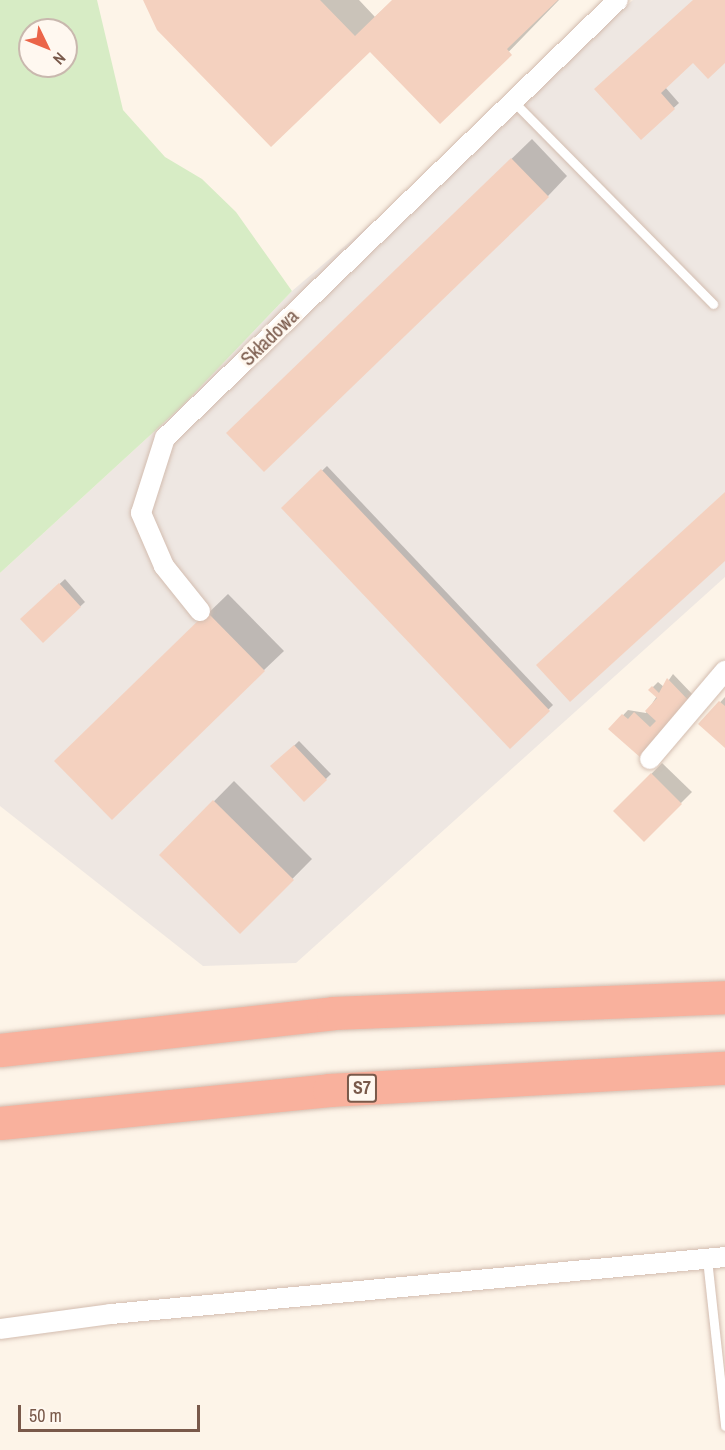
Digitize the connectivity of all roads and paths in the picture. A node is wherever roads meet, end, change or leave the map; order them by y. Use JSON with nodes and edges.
{"nodes":[{"id":1,"x":618,"y":0,"type":"edge"},
{"id":2,"x":513,"y":101,"type":"junction"},
{"id":3,"x":713,"y":304,"type":"dead end"},
{"id":4,"x":200,"y":611,"type":"dead end"},
{"id":5,"x":725,"y":671,"type":"edge"},
{"id":6,"x":650,"y":759,"type":"dead end"},
{"id":7,"x":725,"y":998,"type":"edge"},
{"id":8,"x":0,"y":1050,"type":"edge"},
{"id":9,"x":725,"y":1068,"type":"edge"},
{"id":10,"x":0,"y":1123,"type":"edge"},
{"id":11,"x":716,"y":1258,"type":"edge"},
{"id":12,"x":0,"y":1329,"type":"edge"},
{"id":13,"x":725,"y":1425,"type":"edge"}],
"edges":[{"from":1,"to":2,"type":"street","name":"Składowa"},
{"from":2,"to":3,"type":"lane"},
{"from":2,"to":4,"type":"street","name":"Składowa"},
{"from":5,"to":6,"type":"street"},
{"from":7,"to":8,"type":"highway"},
{"from":9,"to":10,"type":"highway","number":"S7"},
{"from":11,"to":12,"type":"street"},
{"from":11,"to":13,"type":"lane"}]}
